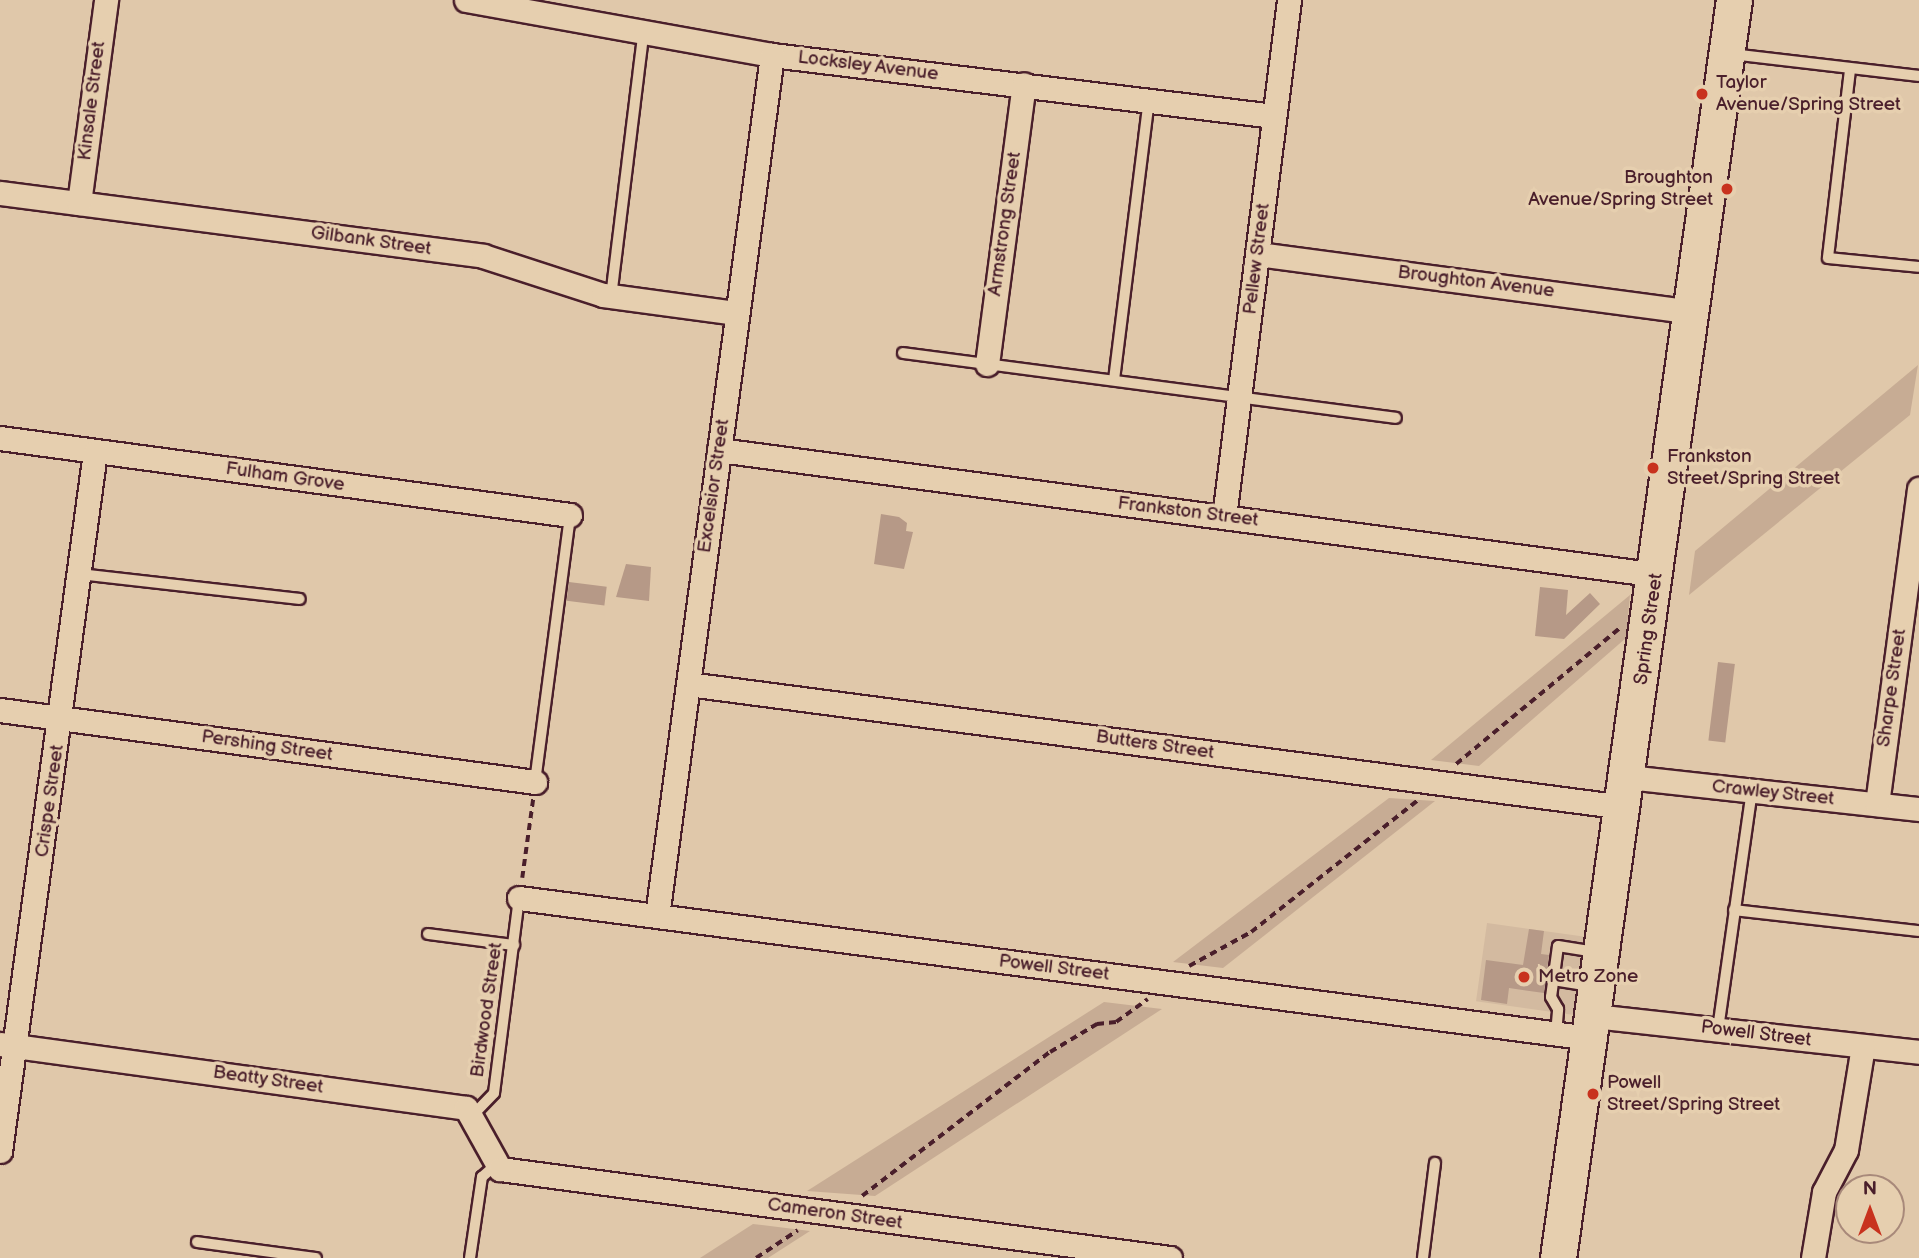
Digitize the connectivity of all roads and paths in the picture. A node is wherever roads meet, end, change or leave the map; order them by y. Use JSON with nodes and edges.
{"nodes":[{"id":1,"x":106,"y":0,"type":"edge"},
{"id":2,"x":466,"y":0,"type":"edge"},
{"id":3,"x":1289,"y":0,"type":"edge"},
{"id":4,"x":1734,"y":0,"type":"edge"},
{"id":5,"x":643,"y":36,"type":"junction"},
{"id":6,"x":1729,"y":54,"type":"junction"},
{"id":7,"x":772,"y":55,"type":"junction"},
{"id":8,"x":1850,"y":70,"type":"junction"},
{"id":9,"x":1919,"y":76,"type":"edge"},
{"id":10,"x":1024,"y":84,"type":"junction"},
{"id":11,"x":1149,"y":100,"type":"junction"},
{"id":12,"x":1274,"y":116,"type":"junction"},
{"id":13,"x":0,"y":193,"type":"edge"},
{"id":14,"x":79,"y":203,"type":"junction"},
{"id":15,"x":1258,"y":254,"type":"junction"},
{"id":16,"x":1919,"y":267,"type":"edge"},
{"id":17,"x":611,"y":296,"type":"junction"},
{"id":18,"x":1694,"y":312,"type":"junction"},
{"id":19,"x":737,"y":313,"type":"junction"},
{"id":20,"x":903,"y":353,"type":"dead end"},
{"id":21,"x":987,"y":364,"type":"junction"},
{"id":22,"x":1114,"y":380,"type":"junction"},
{"id":23,"x":1241,"y":397,"type":"junction"},
{"id":24,"x":1396,"y":418,"type":"dead end"},
{"id":25,"x":0,"y":438,"type":"edge"},
{"id":26,"x":719,"y":450,"type":"junction"},
{"id":27,"x":95,"y":452,"type":"junction"},
{"id":28,"x":1919,"y":489,"type":"edge"},
{"id":29,"x":570,"y":515,"type":"joint"},
{"id":30,"x":1224,"y":517,"type":"junction"},
{"id":31,"x":80,"y":573,"type":"junction"},
{"id":32,"x":1658,"y":575,"type":"junction"},
{"id":33,"x":300,"y":599,"type":"dead end"},
{"id":34,"x":1628,"y":620,"type":"dead end"},
{"id":35,"x":688,"y":684,"type":"junction"},
{"id":36,"x":0,"y":710,"type":"edge"},
{"id":37,"x":62,"y":719,"type":"junction"},
{"id":38,"x":1455,"y":765,"type":"dead end"},
{"id":39,"x":535,"y":782,"type":"junction"},
{"id":40,"x":1625,"y":792,"type":"junction"},
{"id":41,"x":1752,"y":792,"type":"junction"},
{"id":42,"x":1419,"y":798,"type":"dead end"},
{"id":43,"x":1877,"y":804,"type":"junction"},
{"id":44,"x":1919,"y":809,"type":"edge"},
{"id":45,"x":519,"y":898,"type":"junction"},
{"id":46,"x":1734,"y":909,"type":"junction"},
{"id":47,"x":657,"y":916,"type":"junction"},
{"id":48,"x":1919,"y":931,"type":"edge"},
{"id":49,"x":428,"y":934,"type":"dead end"},
{"id":50,"x":514,"y":945,"type":"junction"},
{"id":51,"x":1553,"y":980,"type":"junction"},
{"id":52,"x":1173,"y":984,"type":"junction"},
{"id":53,"x":1588,"y":1005,"type":"junction"},
{"id":54,"x":1718,"y":1029,"type":"junction"},
{"id":55,"x":8,"y":1045,"type":"edge"},
{"id":56,"x":1863,"y":1046,"type":"junction"},
{"id":57,"x":1919,"y":1052,"type":"edge"},
{"id":58,"x":471,"y":1117,"type":"junction"},
{"id":59,"x":0,"y":1151,"type":"edge"},
{"id":60,"x":1435,"y":1163,"type":"dead end"},
{"id":61,"x":498,"y":1166,"type":"junction"},
{"id":62,"x":860,"y":1198,"type":"dead end"},
{"id":63,"x":801,"y":1228,"type":"dead end"},
{"id":64,"x":197,"y":1242,"type":"dead end"},
{"id":65,"x":316,"y":1258,"type":"edge"},
{"id":66,"x":470,"y":1258,"type":"edge"},
{"id":67,"x":756,"y":1258,"type":"edge"},
{"id":68,"x":1170,"y":1258,"type":"edge"},
{"id":69,"x":1423,"y":1258,"type":"edge"},
{"id":70,"x":1558,"y":1258,"type":"edge"},
{"id":71,"x":1813,"y":1258,"type":"edge"}],
"edges":[{"from":1,"to":14,"type":"street","name":"Kinsale Street"},
{"from":2,"to":5,"type":"street","name":"Locksley Avenue"},
{"from":3,"to":12,"type":"street","name":"Pellew Street"},
{"from":4,"to":6,"type":"main road","name":"Spring Street"},
{"from":5,"to":7,"type":"street","name":"Locksley Avenue"},
{"from":5,"to":17,"type":"lane"},
{"from":6,"to":8,"type":"lane"},
{"from":6,"to":18,"type":"main road","name":"Spring Street"},
{"from":7,"to":10,"type":"street","name":"Locksley Avenue"},
{"from":7,"to":19,"type":"street","name":"Excelsior Street"},
{"from":8,"to":9,"type":"lane"},
{"from":8,"to":16,"type":"lane"},
{"from":10,"to":11,"type":"street","name":"Locksley Avenue"},
{"from":10,"to":21,"type":"street","name":"Armstrong Street"},
{"from":11,"to":12,"type":"street","name":"Locksley Avenue"},
{"from":11,"to":22,"type":"lane"},
{"from":12,"to":15,"type":"street","name":"Pellew Street"},
{"from":13,"to":14,"type":"street","name":"Gilbank Street"},
{"from":14,"to":17,"type":"street","name":"Gilbank Street"},
{"from":15,"to":18,"type":"street","name":"Broughton Avenue"},
{"from":15,"to":23,"type":"street","name":"Pellew Street"},
{"from":17,"to":19,"type":"street","name":"Gilbank Street"},
{"from":18,"to":32,"type":"main road","name":"Spring Street"},
{"from":19,"to":26,"type":"street","name":"Excelsior Street"},
{"from":20,"to":21,"type":"lane"},
{"from":21,"to":22,"type":"lane"},
{"from":22,"to":23,"type":"lane"},
{"from":23,"to":24,"type":"lane"},
{"from":23,"to":30,"type":"street","name":"Pellew Street"},
{"from":25,"to":27,"type":"street","name":"Fulham Grove"},
{"from":26,"to":30,"type":"street","name":"Frankston Street"},
{"from":26,"to":35,"type":"street","name":"Excelsior Street"},
{"from":27,"to":29,"type":"street","name":"Fulham Grove"},
{"from":27,"to":31,"type":"street","name":"Crispe Street"},
{"from":28,"to":43,"type":"street","name":"Sharpe Street"},
{"from":29,"to":39,"type":"lane"},
{"from":30,"to":32,"type":"street","name":"Frankston Street"},
{"from":31,"to":33,"type":"lane"},
{"from":31,"to":37,"type":"street","name":"Crispe Street"},
{"from":32,"to":40,"type":"main road","name":"Spring Street"},
{"from":34,"to":38,"type":"path"},
{"from":35,"to":40,"type":"street","name":"Butters Street"},
{"from":35,"to":47,"type":"street","name":"Excelsior Street"},
{"from":36,"to":37,"type":"street","name":"Pershing Street"},
{"from":37,"to":39,"type":"street","name":"Pershing Street"},
{"from":37,"to":55,"type":"street","name":"Crispe Street"},
{"from":39,"to":45,"type":"path"},
{"from":40,"to":41,"type":"street","name":"Crawley Street"},
{"from":40,"to":53,"type":"main road","name":"Spring Street"},
{"from":41,"to":43,"type":"street","name":"Crawley Street"},
{"from":41,"to":46,"type":"lane"},
{"from":42,"to":52,"type":"path"},
{"from":43,"to":44,"type":"street","name":"Crawley Street"},
{"from":45,"to":47,"type":"street","name":"Powell Street"},
{"from":45,"to":50,"type":"lane","name":"Birdwood Street"},
{"from":46,"to":48,"type":"lane"},
{"from":46,"to":54,"type":"lane"},
{"from":47,"to":52,"type":"street","name":"Powell Street"},
{"from":49,"to":50,"type":"lane"},
{"from":50,"to":58,"type":"lane","name":"Birdwood Street"},
{"from":51,"to":53,"type":"lane"},
{"from":51,"to":53,"type":"lane"},
{"from":51,"to":53,"type":"lane"},
{"from":52,"to":53,"type":"street","name":"Powell Street"},
{"from":52,"to":62,"type":"path"},
{"from":53,"to":54,"type":"street","name":"Powell Street"},
{"from":53,"to":70,"type":"main road","name":"Spring Street"},
{"from":54,"to":56,"type":"street","name":"Powell Street"},
{"from":55,"to":58,"type":"street","name":"Beatty Street"},
{"from":55,"to":59,"type":"street","name":"Crispe Street"},
{"from":56,"to":57,"type":"street","name":"Powell Street"},
{"from":56,"to":71,"type":"street"},
{"from":58,"to":61,"type":"street"},
{"from":60,"to":69,"type":"lane"},
{"from":61,"to":66,"type":"lane"},
{"from":61,"to":68,"type":"street","name":"Cameron Street"},
{"from":63,"to":67,"type":"path"},
{"from":64,"to":65,"type":"lane"}]}
